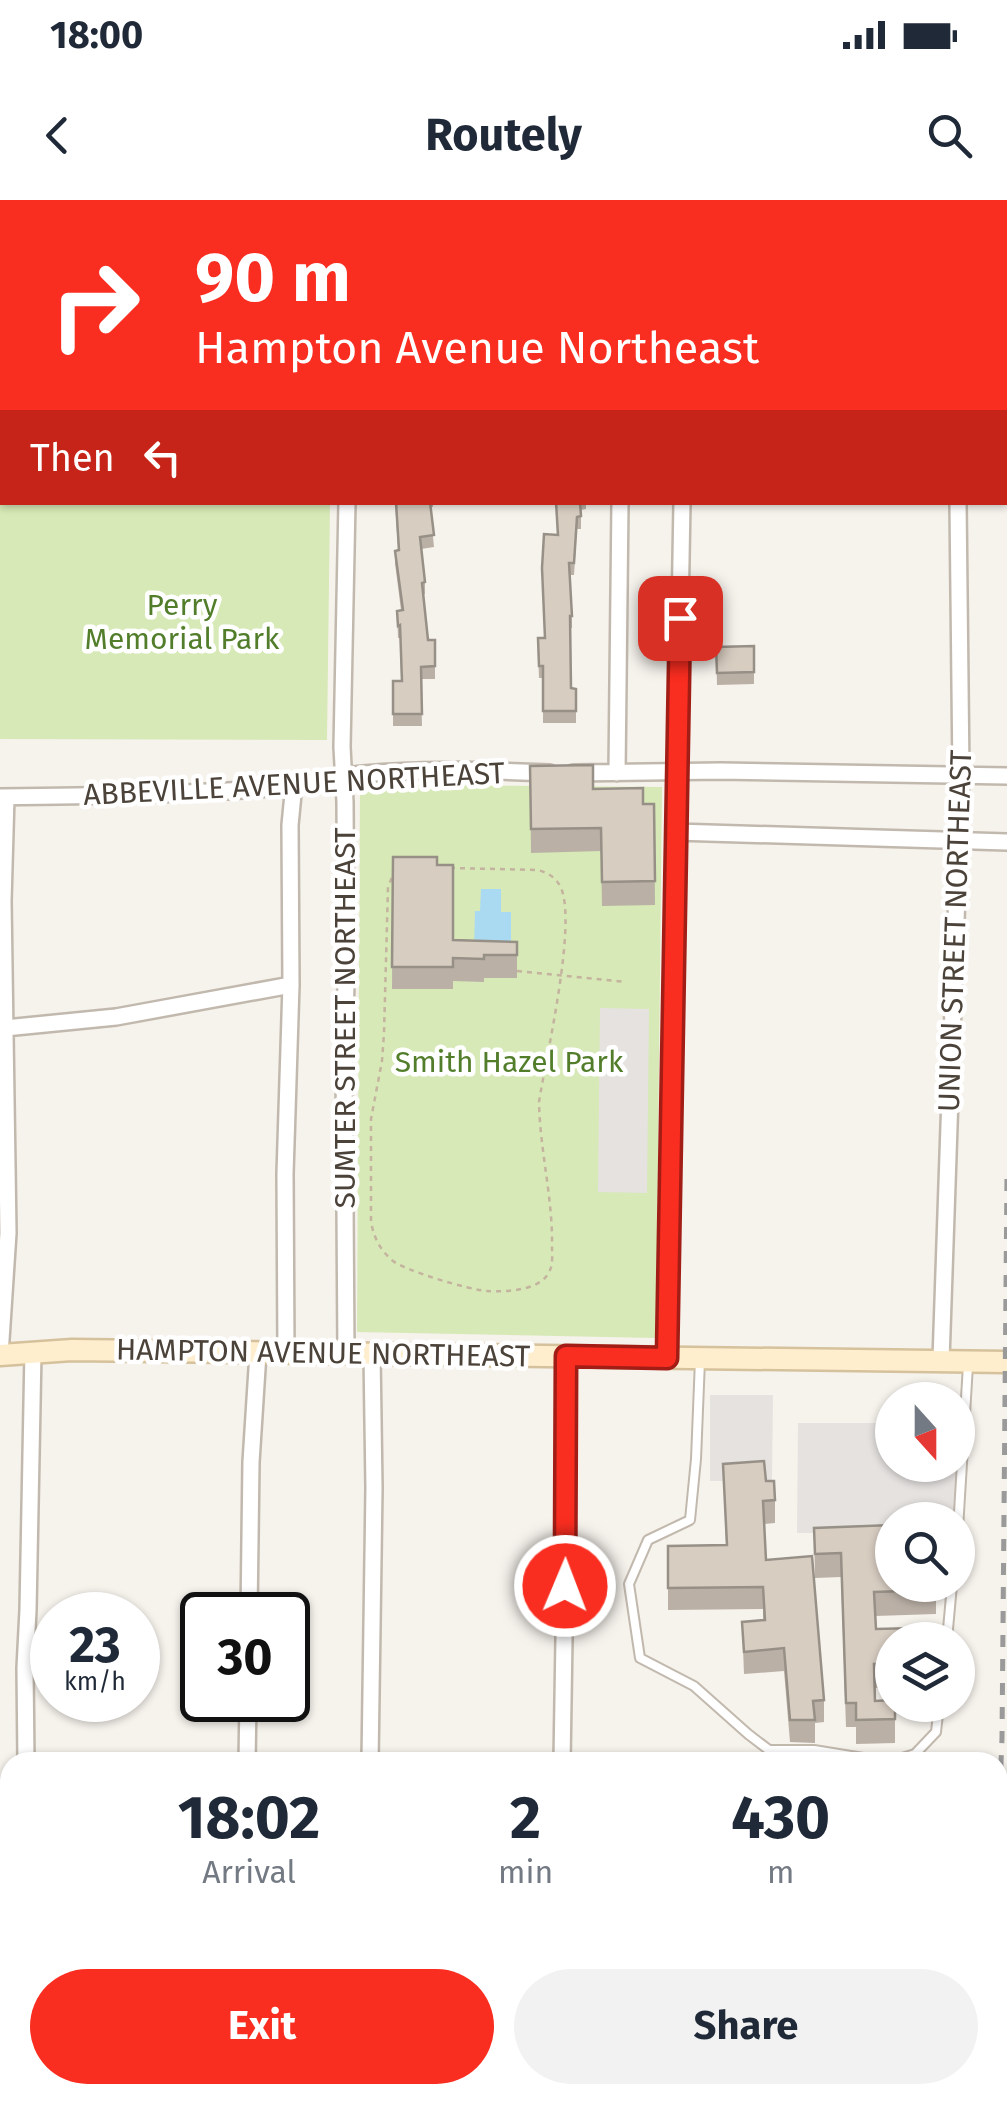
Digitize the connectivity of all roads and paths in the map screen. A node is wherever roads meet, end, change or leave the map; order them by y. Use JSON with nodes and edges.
{"nodes":[{"id":1,"x":347,"y":505,"type":"edge"},
{"id":2,"x":620,"y":505,"type":"edge"},
{"id":3,"x":682,"y":505,"type":"edge"},
{"id":4,"x":958,"y":505,"type":"edge"},
{"id":5,"x":617,"y":773,"type":"junction"},
{"id":6,"x":677,"y":774,"type":"junction"},
{"id":7,"x":961,"y":775,"type":"junction"},
{"id":8,"x":344,"y":776,"type":"junction"},
{"id":9,"x":1007,"y":776,"type":"edge"},
{"id":10,"x":294,"y":784,"type":"junction"},
{"id":11,"x":3,"y":797,"type":"edge"},
{"id":12,"x":676,"y":832,"type":"junction"},
{"id":13,"x":958,"y":841,"type":"junction"},
{"id":14,"x":1007,"y":842,"type":"edge"},
{"id":15,"x":517,"y":972,"type":"edge"},
{"id":16,"x":560,"y":976,"type":"junction"},
{"id":17,"x":626,"y":982,"type":"dead end"},
{"id":18,"x":291,"y":985,"type":"junction"},
{"id":19,"x":5,"y":1028,"type":"junction"},
{"id":20,"x":33,"y":1352,"type":"junction"},
{"id":21,"x":258,"y":1353,"type":"junction"},
{"id":22,"x":286,"y":1353,"type":"junction"},
{"id":23,"x":346,"y":1354,"type":"junction"},
{"id":24,"x":372,"y":1354,"type":"junction"},
{"id":25,"x":0,"y":1355,"type":"edge"},
{"id":26,"x":566,"y":1356,"type":"junction"},
{"id":27,"x":667,"y":1358,"type":"junction"},
{"id":28,"x":700,"y":1359,"type":"junction"},
{"id":29,"x":941,"y":1360,"type":"junction"},
{"id":30,"x":968,"y":1361,"type":"junction"},
{"id":31,"x":1007,"y":1362,"type":"edge"},
{"id":32,"x":960,"y":1502,"type":"edge"},
{"id":33,"x":248,"y":1592,"type":"edge"},
{"id":34,"x":248,"y":1722,"type":"edge"},
{"id":35,"x":937,"y":1722,"type":"edge"},
{"id":36,"x":26,"y":1752,"type":"edge"},
{"id":37,"x":247,"y":1752,"type":"edge"},
{"id":38,"x":370,"y":1752,"type":"edge"},
{"id":39,"x":562,"y":1752,"type":"edge"},
{"id":40,"x":826,"y":1752,"type":"edge"},
{"id":41,"x":917,"y":1752,"type":"edge"}],
"edges":[{"from":1,"to":8,"type":"street","name":"SUMTER STREET NORTHEAST"},
{"from":2,"to":5,"type":"street"},
{"from":3,"to":6,"type":"street"},
{"from":4,"to":7,"type":"street","name":"UNION STREET NORTHEAST"},
{"from":5,"to":6,"type":"street","name":"ABBEVILLE AVENUE NORTHEAST"},
{"from":5,"to":8,"type":"street","name":"ABBEVILLE AVENUE NORTHEAST"},
{"from":6,"to":7,"type":"street","name":"ABBEVILLE AVENUE NORTHEAST"},
{"from":6,"to":12,"type":"street"},
{"from":7,"to":9,"type":"street","name":"ABBEVILLE AVENUE NORTHEAST"},
{"from":7,"to":13,"type":"street","name":"UNION STREET NORTHEAST"},
{"from":8,"to":10,"type":"street","name":"ABBEVILLE AVENUE NORTHEAST"},
{"from":8,"to":23,"type":"street","name":"SUMTER STREET NORTHEAST"},
{"from":10,"to":11,"type":"street","name":"ABBEVILLE AVENUE NORTHEAST"},
{"from":10,"to":18,"type":"street","name":"SUMTER STREET NORTHEAST"},
{"from":11,"to":19,"type":"street"},
{"from":12,"to":13,"type":"street"},
{"from":12,"to":27,"type":"street"},
{"from":13,"to":14,"type":"street"},
{"from":13,"to":29,"type":"street","name":"UNION STREET NORTHEAST"},
{"from":15,"to":16,"type":"path"},
{"from":16,"to":16,"type":"path"},
{"from":16,"to":17,"type":"path"},
{"from":18,"to":19,"type":"street"},
{"from":18,"to":22,"type":"street","name":"SUMTER STREET NORTHEAST"},
{"from":19,"to":25,"type":"street"},
{"from":20,"to":21,"type":"street","name":"HAMPTON AVENUE NORTHEAST"},
{"from":20,"to":25,"type":"street","name":"HAMPTON AVENUE NORTHEAST"},
{"from":20,"to":36,"type":"street"},
{"from":21,"to":22,"type":"street","name":"HAMPTON AVENUE NORTHEAST"},
{"from":21,"to":33,"type":"street"},
{"from":22,"to":23,"type":"street","name":"HAMPTON AVENUE NORTHEAST"},
{"from":23,"to":24,"type":"street","name":"HAMPTON AVENUE NORTHEAST"},
{"from":24,"to":26,"type":"street","name":"HAMPTON AVENUE NORTHEAST"},
{"from":24,"to":38,"type":"street"},
{"from":26,"to":27,"type":"street","name":"HAMPTON AVENUE NORTHEAST"},
{"from":26,"to":39,"type":"street"},
{"from":27,"to":28,"type":"street","name":"HAMPTON AVENUE NORTHEAST"},
{"from":28,"to":29,"type":"street","name":"HAMPTON AVENUE NORTHEAST"},
{"from":28,"to":40,"type":"lane"},
{"from":29,"to":30,"type":"street","name":"HAMPTON AVENUE NORTHEAST"},
{"from":30,"to":31,"type":"street","name":"HAMPTON AVENUE NORTHEAST"},
{"from":30,"to":32,"type":"lane"},
{"from":34,"to":37,"type":"street"},
{"from":35,"to":41,"type":"lane"}]}
